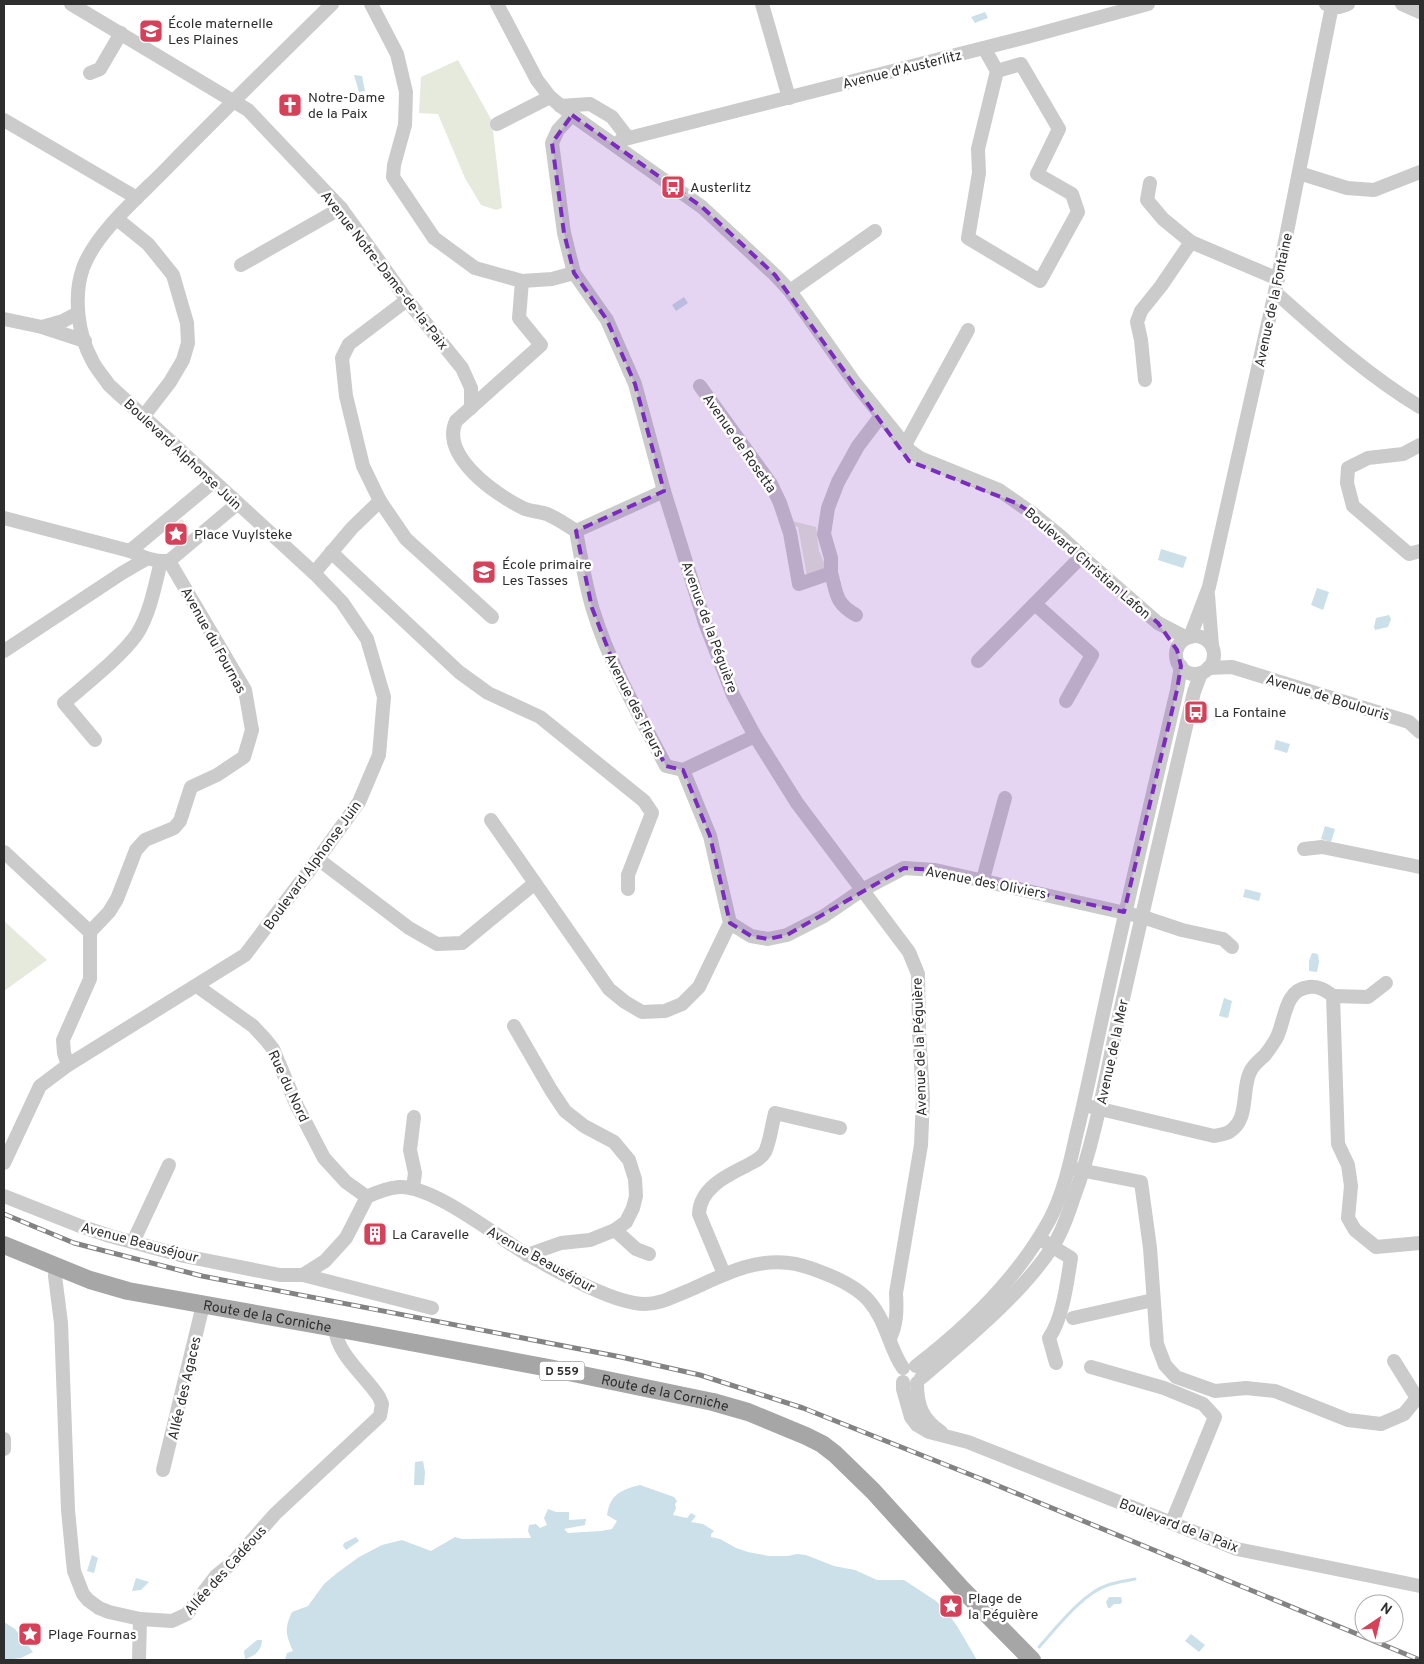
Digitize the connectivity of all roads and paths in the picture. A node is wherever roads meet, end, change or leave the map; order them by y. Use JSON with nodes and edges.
{"nodes":[{"id":1,"x":72,"y":4,"type":"edge"},
{"id":2,"x":371,"y":4,"type":"edge"},
{"id":3,"x":497,"y":4,"type":"edge"},
{"id":4,"x":762,"y":4,"type":"edge"},
{"id":5,"x":1148,"y":4,"type":"edge"},
{"id":6,"x":1348,"y":4,"type":"edge"},
{"id":7,"x":1402,"y":4,"type":"edge"},
{"id":8,"x":1329,"y":5,"type":"edge"},
{"id":9,"x":324,"y":6,"type":"edge"},
{"id":10,"x":1420,"y":12,"type":"edge"},
{"id":11,"x":121,"y":33,"type":"junction"},
{"id":12,"x":984,"y":48,"type":"junction"},
{"id":13,"x":997,"y":71,"type":"junction"},
{"id":14,"x":90,"y":73,"type":"dead end"},
{"id":15,"x":789,"y":98,"type":"junction"},
{"id":16,"x":233,"y":102,"type":"junction"},
{"id":17,"x":561,"y":106,"type":"junction"},
{"id":18,"x":4,"y":120,"type":"edge"},
{"id":19,"x":497,"y":124,"type":"dead end"},
{"id":20,"x":655,"y":132,"type":"junction"},
{"id":21,"x":628,"y":138,"type":"junction"},
{"id":22,"x":621,"y":149,"type":"junction"},
{"id":23,"x":1299,"y":172,"type":"junction"},
{"id":24,"x":1420,"y":172,"type":"edge"},
{"id":25,"x":1150,"y":183,"type":"dead end"},
{"id":26,"x":137,"y":198,"type":"junction"},
{"id":27,"x":341,"y":208,"type":"junction"},
{"id":28,"x":117,"y":219,"type":"junction"},
{"id":29,"x":875,"y":231,"type":"dead end"},
{"id":30,"x":1191,"y":242,"type":"junction"},
{"id":31,"x":241,"y":264,"type":"dead end"},
{"id":32,"x":574,"y":273,"type":"junction"},
{"id":33,"x":522,"y":281,"type":"junction"},
{"id":34,"x":1276,"y":286,"type":"junction"},
{"id":35,"x":790,"y":291,"type":"junction"},
{"id":36,"x":407,"y":300,"type":"junction"},
{"id":37,"x":78,"y":313,"type":"junction"},
{"id":38,"x":4,"y":319,"type":"edge"},
{"id":39,"x":42,"y":327,"type":"junction"},
{"id":40,"x":968,"y":330,"type":"dead end"},
{"id":41,"x":85,"y":341,"type":"junction"},
{"id":42,"x":1145,"y":380,"type":"dead end"},
{"id":43,"x":700,"y":386,"type":"dead end"},
{"id":44,"x":1420,"y":407,"type":"edge"},
{"id":45,"x":471,"y":408,"type":"junction"},
{"id":46,"x":143,"y":418,"type":"junction"},
{"id":47,"x":879,"y":419,"type":"junction"},
{"id":48,"x":905,"y":444,"type":"junction"},
{"id":49,"x":1420,"y":445,"type":"edge"},
{"id":50,"x":213,"y":482,"type":"junction"},
{"id":51,"x":664,"y":491,"type":"junction"},
{"id":52,"x":380,"y":501,"type":"junction"},
{"id":53,"x":1016,"y":503,"type":"junction"},
{"id":54,"x":237,"y":504,"type":"junction"},
{"id":55,"x":4,"y":518,"type":"edge"},
{"id":56,"x":576,"y":530,"type":"junction"},
{"id":57,"x":130,"y":551,"type":"junction"},
{"id":58,"x":1420,"y":551,"type":"edge"},
{"id":59,"x":331,"y":552,"type":"junction"},
{"id":60,"x":1082,"y":557,"type":"junction"},
{"id":61,"x":146,"y":559,"type":"junction"},
{"id":62,"x":165,"y":561,"type":"junction"},
{"id":63,"x":314,"y":573,"type":"junction"},
{"id":64,"x":831,"y":573,"type":"junction"},
{"id":65,"x":1208,"y":592,"type":"junction"},
{"id":66,"x":1035,"y":604,"type":"junction"},
{"id":67,"x":856,"y":615,"type":"dead end"},
{"id":68,"x":492,"y":617,"type":"dead end"},
{"id":69,"x":1158,"y":623,"type":"junction"},
{"id":70,"x":1188,"y":638,"type":"junction"},
{"id":71,"x":1177,"y":650,"type":"junction"},
{"id":72,"x":1213,"y":650,"type":"junction"},
{"id":73,"x":4,"y":651,"type":"edge"},
{"id":74,"x":978,"y":662,"type":"dead end"},
{"id":75,"x":1181,"y":666,"type":"junction"},
{"id":76,"x":1232,"y":667,"type":"junction"},
{"id":77,"x":1205,"y":671,"type":"junction"},
{"id":78,"x":1066,"y":701,"type":"dead end"},
{"id":79,"x":1415,"y":719,"type":"edge"},
{"id":80,"x":1420,"y":732,"type":"edge"},
{"id":81,"x":755,"y":736,"type":"junction"},
{"id":82,"x":95,"y":740,"type":"dead end"},
{"id":83,"x":683,"y":770,"type":"junction"},
{"id":84,"x":1005,"y":798,"type":"dead end"},
{"id":85,"x":491,"y":820,"type":"dead end"},
{"id":86,"x":1304,"y":848,"type":"dead end"},
{"id":87,"x":4,"y":852,"type":"edge"},
{"id":88,"x":318,"y":859,"type":"junction"},
{"id":89,"x":1420,"y":867,"type":"edge"},
{"id":90,"x":983,"y":879,"type":"junction"},
{"id":91,"x":535,"y":883,"type":"junction"},
{"id":92,"x":628,"y":889,"type":"dead end"},
{"id":93,"x":862,"y":890,"type":"junction"},
{"id":94,"x":1124,"y":912,"type":"junction"},
{"id":95,"x":1143,"y":917,"type":"junction"},
{"id":96,"x":730,"y":923,"type":"junction"},
{"id":97,"x":90,"y":932,"type":"junction"},
{"id":98,"x":1232,"y":947,"type":"dead end"},
{"id":99,"x":1386,"y":983,"type":"dead end"},
{"id":100,"x":197,"y":986,"type":"junction"},
{"id":101,"x":1332,"y":996,"type":"junction"},
{"id":102,"x":514,"y":1026,"type":"dead end"},
{"id":103,"x":68,"y":1065,"type":"junction"},
{"id":104,"x":1084,"y":1105,"type":"junction"},
{"id":105,"x":1099,"y":1109,"type":"junction"},
{"id":106,"x":414,"y":1117,"type":"dead end"},
{"id":107,"x":840,"y":1128,"type":"dead end"},
{"id":108,"x":4,"y":1163,"type":"edge"},
{"id":109,"x":169,"y":1165,"type":"dead end"},
{"id":110,"x":1069,"y":1166,"type":"junction"},
{"id":111,"x":1084,"y":1171,"type":"junction"},
{"id":112,"x":413,"y":1188,"type":"junction"},
{"id":113,"x":4,"y":1196,"type":"edge"},
{"id":114,"x":367,"y":1197,"type":"junction"},
{"id":115,"x":615,"y":1230,"type":"junction"},
{"id":116,"x":1038,"y":1238,"type":"junction"},
{"id":117,"x":133,"y":1242,"type":"junction"},
{"id":118,"x":1420,"y":1243,"type":"edge"},
{"id":119,"x":4,"y":1245,"type":"edge"},
{"id":120,"x":1052,"y":1246,"type":"junction"},
{"id":121,"x":649,"y":1254,"type":"dead end"},
{"id":122,"x":528,"y":1255,"type":"junction"},
{"id":123,"x":56,"y":1266,"type":"junction"},
{"id":124,"x":724,"y":1274,"type":"junction"},
{"id":125,"x":303,"y":1276,"type":"junction"},
{"id":126,"x":896,"y":1293,"type":"junction"},
{"id":127,"x":1153,"y":1300,"type":"junction"},
{"id":128,"x":203,"y":1305,"type":"junction"},
{"id":129,"x":432,"y":1308,"type":"dead end"},
{"id":130,"x":875,"y":1308,"type":"junction"},
{"id":131,"x":1073,"y":1318,"type":"dead end"},
{"id":132,"x":336,"y":1328,"type":"junction"},
{"id":133,"x":890,"y":1338,"type":"junction"},
{"id":134,"x":1394,"y":1361,"type":"dead end"},
{"id":135,"x":1056,"y":1363,"type":"dead end"},
{"id":136,"x":1091,"y":1367,"type":"dead end"},
{"id":137,"x":912,"y":1375,"type":"junction"},
{"id":138,"x":4,"y":1439,"type":"edge"},
{"id":139,"x":4,"y":1449,"type":"edge"},
{"id":140,"x":163,"y":1470,"type":"dead end"},
{"id":141,"x":1172,"y":1522,"type":"junction"},
{"id":142,"x":1420,"y":1586,"type":"edge"},
{"id":143,"x":140,"y":1619,"type":"junction"},
{"id":144,"x":139,"y":1660,"type":"edge"},
{"id":145,"x":1032,"y":1660,"type":"edge"}],
"edges":[{"from":1,"to":11,"type":"street","name":"Avenue Notre-Dame-de-la-Paix"},
{"from":2,"to":33,"type":"street"},
{"from":3,"to":17,"type":"street","name":"Boulevard Christian Lafon"},
{"from":4,"to":15,"type":"street"},
{"from":5,"to":12,"type":"street","name":"Avenue d'Austerlitz"},
{"from":6,"to":8,"type":"street"},
{"from":7,"to":10,"type":"street"},
{"from":8,"to":23,"type":"street","name":"Avenue de la Fontaine"},
{"from":9,"to":16,"type":"street","name":"Boulevard Alphonse Juin"},
{"from":11,"to":14,"type":"street"},
{"from":11,"to":16,"type":"street","name":"Avenue Notre-Dame-de-la-Paix"},
{"from":12,"to":13,"type":"street"},
{"from":12,"to":15,"type":"street","name":"Avenue d'Austerlitz"},
{"from":13,"to":13,"type":"street"},
{"from":15,"to":20,"type":"street","name":"Avenue d'Austerlitz"},
{"from":16,"to":26,"type":"street","name":"Boulevard Alphonse Juin"},
{"from":16,"to":27,"type":"street","name":"Avenue Notre-Dame-de-la-Paix"},
{"from":17,"to":19,"type":"street"},
{"from":17,"to":21,"type":"street"},
{"from":17,"to":22,"type":"street","name":"Boulevard Christian Lafon"},
{"from":17,"to":32,"type":"street","name":"Avenue de la Péguière"},
{"from":18,"to":26,"type":"street"},
{"from":20,"to":21,"type":"street","name":"Avenue d'Austerlitz"},
{"from":20,"to":22,"type":"street","name":"Avenue d'Austerlitz"},
{"from":21,"to":22,"type":"street","name":"Avenue d'Austerlitz"},
{"from":22,"to":35,"type":"street","name":"Boulevard Christian Lafon"},
{"from":23,"to":24,"type":"street"},
{"from":23,"to":34,"type":"street","name":"Avenue de la Fontaine"},
{"from":25,"to":30,"type":"street"},
{"from":26,"to":28,"type":"street","name":"Boulevard Alphonse Juin"},
{"from":27,"to":31,"type":"street"},
{"from":27,"to":36,"type":"street","name":"Avenue Notre-Dame-de-la-Paix"},
{"from":28,"to":37,"type":"street","name":"Boulevard Alphonse Juin"},
{"from":28,"to":46,"type":"street"},
{"from":29,"to":35,"type":"street"},
{"from":30,"to":34,"type":"street"},
{"from":30,"to":42,"type":"street"},
{"from":32,"to":33,"type":"street"},
{"from":32,"to":51,"type":"street","name":"Avenue de la Péguière"},
{"from":33,"to":45,"type":"street"},
{"from":34,"to":44,"type":"street"},
{"from":34,"to":65,"type":"street","name":"Avenue de la Fontaine"},
{"from":35,"to":47,"type":"street","name":"Boulevard Christian Lafon"},
{"from":36,"to":45,"type":"street","name":"Avenue Notre-Dame-de-la-Paix"},
{"from":36,"to":52,"type":"street"},
{"from":37,"to":39,"type":"street"},
{"from":37,"to":41,"type":"street","name":"Boulevard Alphonse Juin"},
{"from":38,"to":39,"type":"street"},
{"from":39,"to":41,"type":"street"},
{"from":40,"to":48,"type":"street"},
{"from":41,"to":46,"type":"street","name":"Boulevard Alphonse Juin"},
{"from":43,"to":64,"type":"street","name":"Avenue de Rosetta"},
{"from":45,"to":56,"type":"street"},
{"from":46,"to":50,"type":"street","name":"Boulevard Alphonse Juin"},
{"from":47,"to":48,"type":"street","name":"Boulevard Christian Lafon"},
{"from":47,"to":53,"type":"street","name":"Boulevard Christian Lafon"},
{"from":47,"to":64,"type":"street"},
{"from":48,"to":53,"type":"street","name":"Boulevard Christian Lafon"},
{"from":49,"to":58,"type":"street"},
{"from":50,"to":54,"type":"street","name":"Boulevard Alphonse Juin"},
{"from":50,"to":57,"type":"street"},
{"from":51,"to":56,"type":"street"},
{"from":51,"to":81,"type":"street","name":"Avenue de la Péguière"},
{"from":52,"to":59,"type":"street"},
{"from":52,"to":68,"type":"street"},
{"from":53,"to":60,"type":"street","name":"Boulevard Christian Lafon"},
{"from":54,"to":62,"type":"street"},
{"from":54,"to":63,"type":"street","name":"Boulevard Alphonse Juin"},
{"from":55,"to":57,"type":"street"},
{"from":56,"to":83,"type":"street","name":"Avenue des Fleurs"},
{"from":57,"to":61,"type":"street"},
{"from":59,"to":63,"type":"street"},
{"from":59,"to":92,"type":"street"},
{"from":60,"to":66,"type":"street"},
{"from":60,"to":69,"type":"street","name":"Boulevard Christian Lafon"},
{"from":61,"to":62,"type":"street"},
{"from":61,"to":73,"type":"street"},
{"from":62,"to":82,"type":"street"},
{"from":62,"to":97,"type":"street","name":"Avenue du Fournas"},
{"from":63,"to":88,"type":"street","name":"Boulevard Alphonse Juin"},
{"from":64,"to":67,"type":"street"},
{"from":65,"to":70,"type":"street","name":"Avenue de la Fontaine"},
{"from":65,"to":72,"type":"street","name":"Avenue de la Fontaine"},
{"from":66,"to":74,"type":"street"},
{"from":66,"to":78,"type":"street"},
{"from":69,"to":70,"type":"street","name":"Boulevard Christian Lafon"},
{"from":69,"to":71,"type":"street","name":"Boulevard Christian Lafon"},
{"from":70,"to":71,"type":"street"},
{"from":70,"to":72,"type":"street"},
{"from":71,"to":75,"type":"street"},
{"from":72,"to":76,"type":"street","name":"Avenue de Boulouris"},
{"from":72,"to":77,"type":"street"},
{"from":75,"to":77,"type":"street"},
{"from":75,"to":94,"type":"street","name":"Avenue de la Mer"},
{"from":76,"to":77,"type":"street","name":"Avenue de Boulouris"},
{"from":76,"to":79,"type":"street","name":"Avenue de Boulouris"},
{"from":77,"to":95,"type":"street","name":"Avenue de la Mer"},
{"from":79,"to":80,"type":"street","name":"Avenue de Boulouris"},
{"from":81,"to":83,"type":"street"},
{"from":81,"to":93,"type":"street","name":"Avenue de la Péguière"},
{"from":83,"to":96,"type":"street"},
{"from":84,"to":90,"type":"street"},
{"from":85,"to":91,"type":"street"},
{"from":86,"to":89,"type":"street"},
{"from":87,"to":97,"type":"street"},
{"from":88,"to":91,"type":"street"},
{"from":88,"to":100,"type":"street","name":"Boulevard Alphonse Juin"},
{"from":90,"to":93,"type":"street","name":"Avenue des Oliviers"},
{"from":90,"to":94,"type":"street","name":"Avenue des Oliviers"},
{"from":91,"to":96,"type":"street"},
{"from":93,"to":96,"type":"street","name":"Avenue des Oliviers"},
{"from":93,"to":126,"type":"street","name":"Avenue de la Péguière"},
{"from":94,"to":95,"type":"street","name":"Avenue des Oliviers"},
{"from":94,"to":104,"type":"street","name":"Avenue de la Mer"},
{"from":95,"to":98,"type":"street","name":"Avenue des Oliviers"},
{"from":95,"to":105,"type":"street","name":"Avenue de la Mer"},
{"from":97,"to":103,"type":"street"},
{"from":99,"to":101,"type":"street"},
{"from":100,"to":103,"type":"street","name":"Boulevard Alphonse Juin"},
{"from":100,"to":114,"type":"street","name":"Rue du Nord"},
{"from":101,"to":105,"type":"street"},
{"from":101,"to":118,"type":"street"},
{"from":102,"to":115,"type":"street"},
{"from":103,"to":108,"type":"street","name":"Boulevard Alphonse Juin"},
{"from":104,"to":105,"type":"street"},
{"from":104,"to":110,"type":"street","name":"Avenue de la Mer"},
{"from":105,"to":111,"type":"street","name":"Avenue de la Mer"},
{"from":106,"to":112,"type":"street"},
{"from":107,"to":124,"type":"street"},
{"from":109,"to":117,"type":"street"},
{"from":110,"to":111,"type":"street"},
{"from":110,"to":116,"type":"street","name":"Avenue de la Mer"},
{"from":111,"to":120,"type":"street","name":"Avenue de la Mer"},
{"from":111,"to":127,"type":"street"},
{"from":112,"to":114,"type":"street","name":"Avenue Beauséjour"},
{"from":112,"to":122,"type":"street","name":"Avenue Beauséjour"},
{"from":113,"to":117,"type":"street","name":"Avenue Beauséjour"},
{"from":114,"to":125,"type":"street"},
{"from":115,"to":121,"type":"street"},
{"from":115,"to":122,"type":"street"},
{"from":116,"to":120,"type":"street"},
{"from":116,"to":137,"type":"street","name":"Avenue de la Mer"},
{"from":117,"to":125,"type":"street","name":"Avenue Beauséjour"},
{"from":119,"to":123,"type":"main road","name":"Route de la Corniche","number":"D 559"},
{"from":120,"to":135,"type":"street"},
{"from":120,"to":137,"type":"street","name":"Avenue de la Mer"},
{"from":122,"to":124,"type":"street","name":"Avenue Beauséjour"},
{"from":123,"to":128,"type":"main road","name":"Route de la Corniche","number":"D 559"},
{"from":123,"to":143,"type":"street","name":"Allée des Cadéous"},
{"from":124,"to":130,"type":"street","name":"Avenue Beauséjour"},
{"from":125,"to":129,"type":"street","name":"Avenue Beauséjour"},
{"from":126,"to":130,"type":"street"},
{"from":126,"to":133,"type":"street","name":"Avenue de la Péguière"},
{"from":127,"to":131,"type":"street"},
{"from":127,"to":134,"type":"street"},
{"from":128,"to":132,"type":"main road","name":"Route de la Corniche","number":"D 559"},
{"from":128,"to":140,"type":"street","name":"Allée des Agaces"},
{"from":130,"to":133,"type":"street","name":"Avenue Beauséjour"},
{"from":132,"to":143,"type":"street","name":"Allée des Cadéous"},
{"from":132,"to":145,"type":"main road","name":"Route de la Corniche","number":"D 559"},
{"from":133,"to":137,"type":"street"},
{"from":136,"to":141,"type":"street"},
{"from":137,"to":141,"type":"street","name":"Boulevard de la Paix"},
{"from":138,"to":139,"type":"street"},
{"from":141,"to":142,"type":"street","name":"Boulevard de la Paix"},
{"from":143,"to":144,"type":"street"}]}
